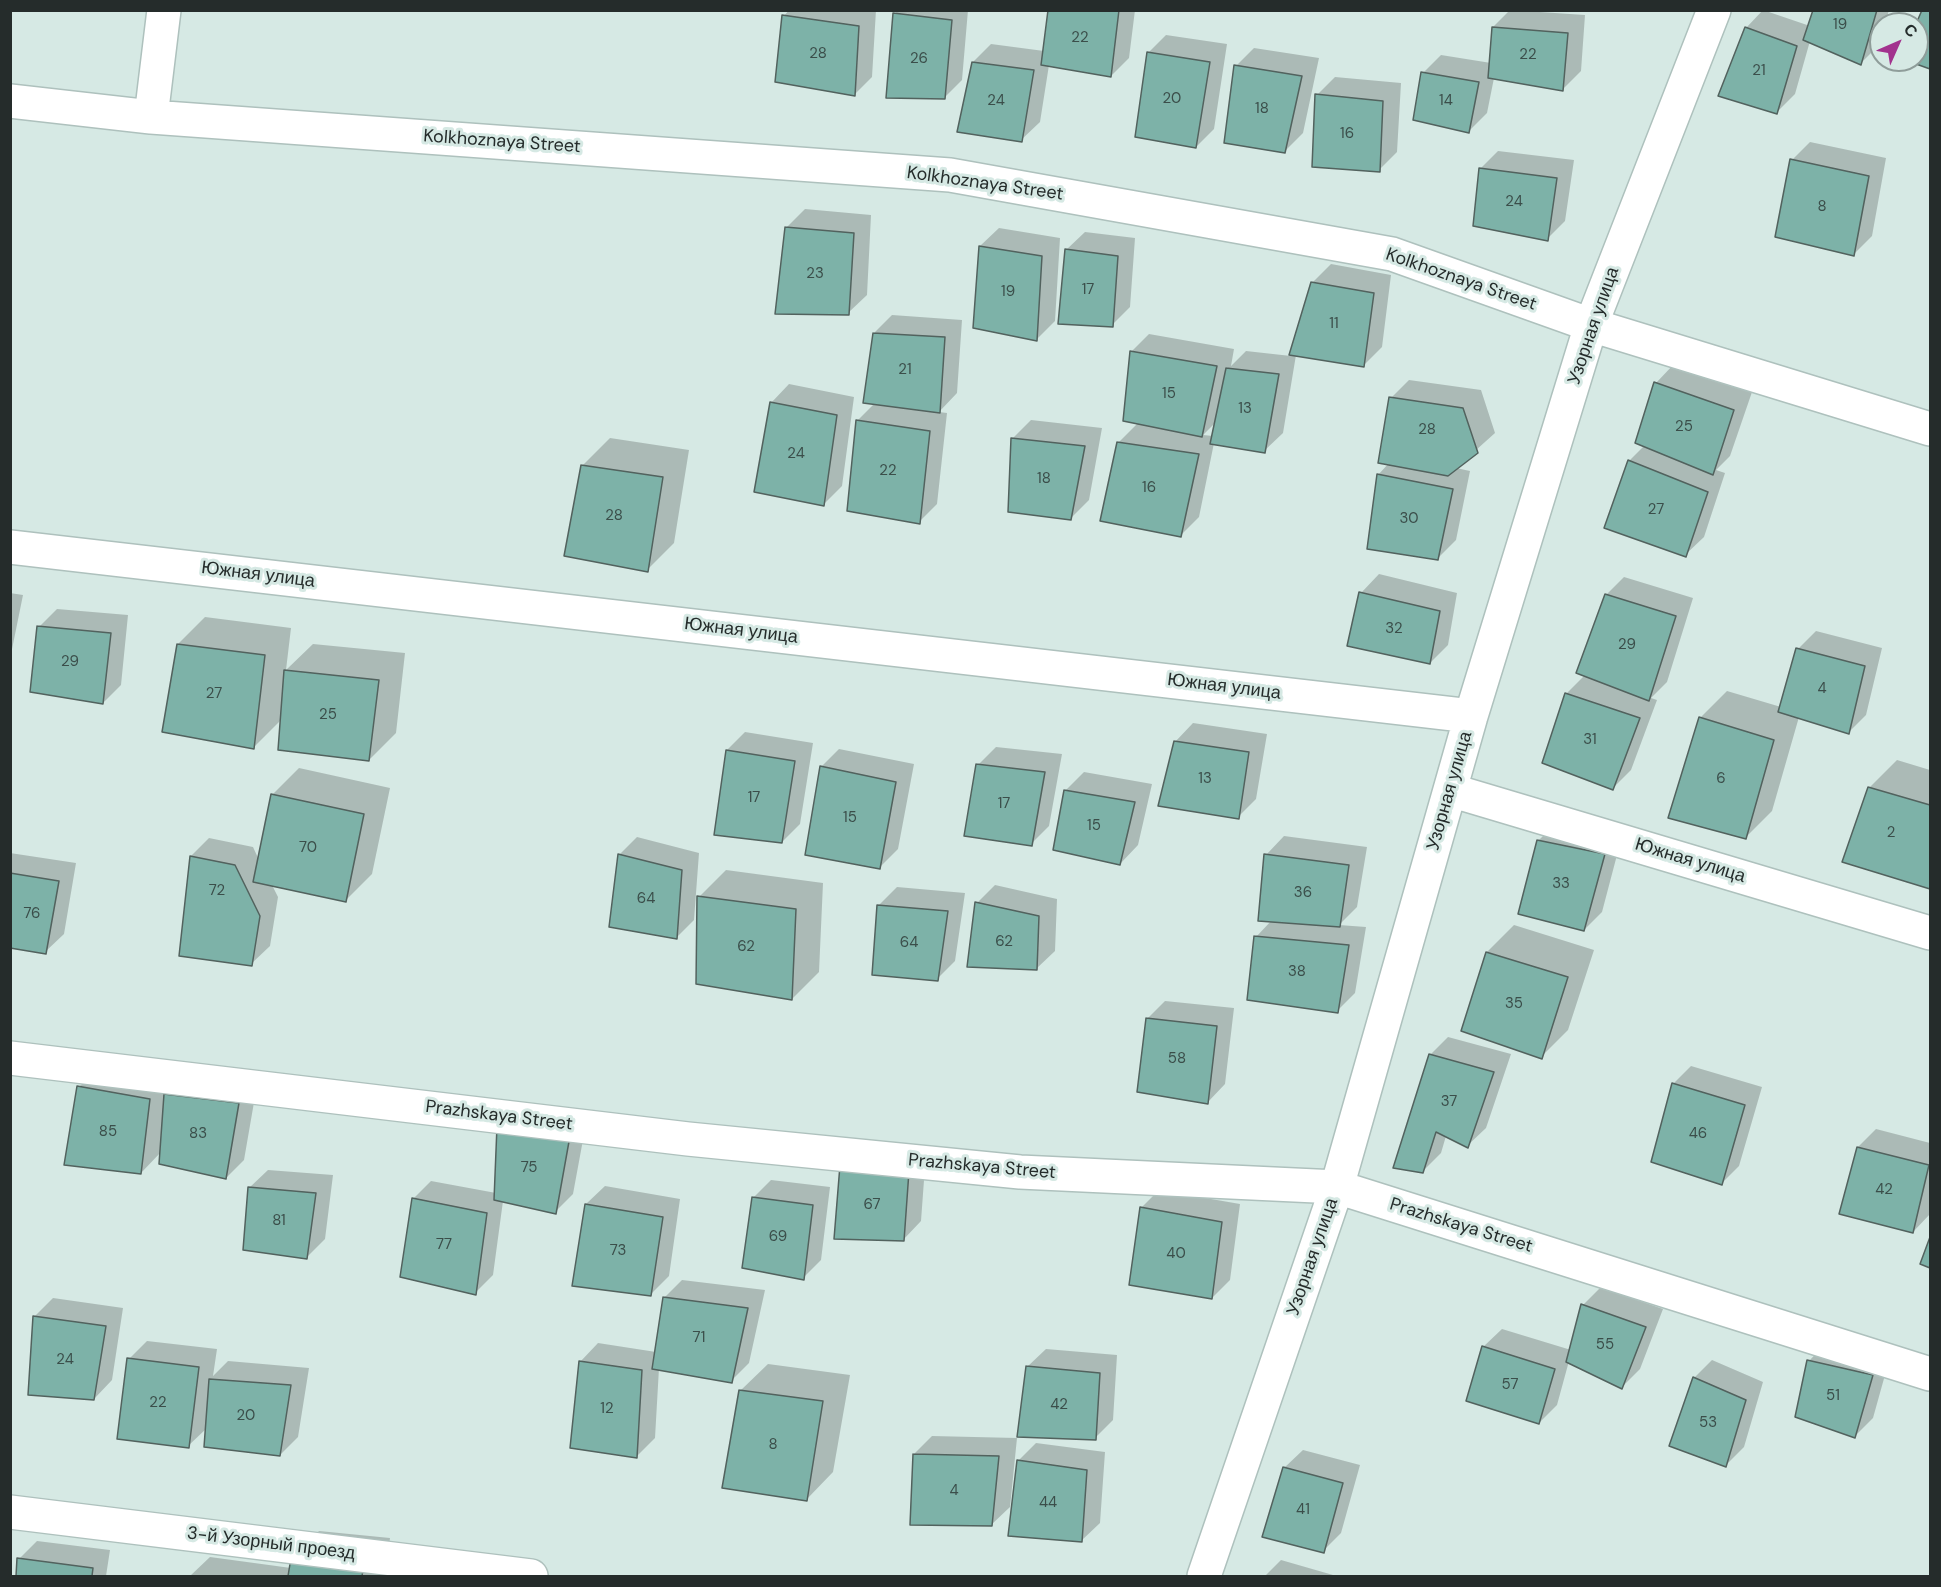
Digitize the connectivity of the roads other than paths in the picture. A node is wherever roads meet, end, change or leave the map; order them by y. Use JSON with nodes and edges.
{"nodes":[{"id":1,"x":164,"y":10,"type":"edge"},
{"id":2,"x":1714,"y":10,"type":"edge"},
{"id":3,"x":10,"y":101,"type":"edge"},
{"id":4,"x":151,"y":117,"type":"junction"},
{"id":5,"x":1591,"y":325,"type":"junction"},
{"id":6,"x":1930,"y":429,"type":"edge"},
{"id":7,"x":10,"y":547,"type":"edge"},
{"id":8,"x":1471,"y":716,"type":"junction"},
{"id":9,"x":1450,"y":790,"type":"junction"},
{"id":10,"x":1930,"y":933,"type":"edge"},
{"id":11,"x":10,"y":1058,"type":"edge"},
{"id":12,"x":1337,"y":1187,"type":"junction"},
{"id":13,"x":1930,"y":1374,"type":"edge"},
{"id":14,"x":10,"y":1512,"type":"edge"},
{"id":15,"x":531,"y":1576,"type":"edge"},
{"id":16,"x":1204,"y":1576,"type":"edge"}],
"edges":[{"from":1,"to":4,"type":"street"},
{"from":2,"to":5,"type":"street","name":"Узорная улица"},
{"from":3,"to":4,"type":"street","name":"Kolkhoznaya Street"},
{"from":4,"to":5,"type":"street","name":"Kolkhoznaya Street"},
{"from":5,"to":6,"type":"street","name":"Kolkhoznaya Street"},
{"from":5,"to":8,"type":"street","name":"Узорная улица"},
{"from":7,"to":8,"type":"street","name":"Южная улица"},
{"from":8,"to":9,"type":"street","name":"Узорная улица"},
{"from":9,"to":10,"type":"street","name":"Южная улица"},
{"from":9,"to":12,"type":"street","name":"Узорная улица"},
{"from":11,"to":12,"type":"street","name":"Prazhskaya Street"},
{"from":12,"to":13,"type":"street","name":"Prazhskaya Street"},
{"from":12,"to":16,"type":"street","name":"Узорная улица"},
{"from":14,"to":15,"type":"street","name":"3-й Узорный проезд"}]}
